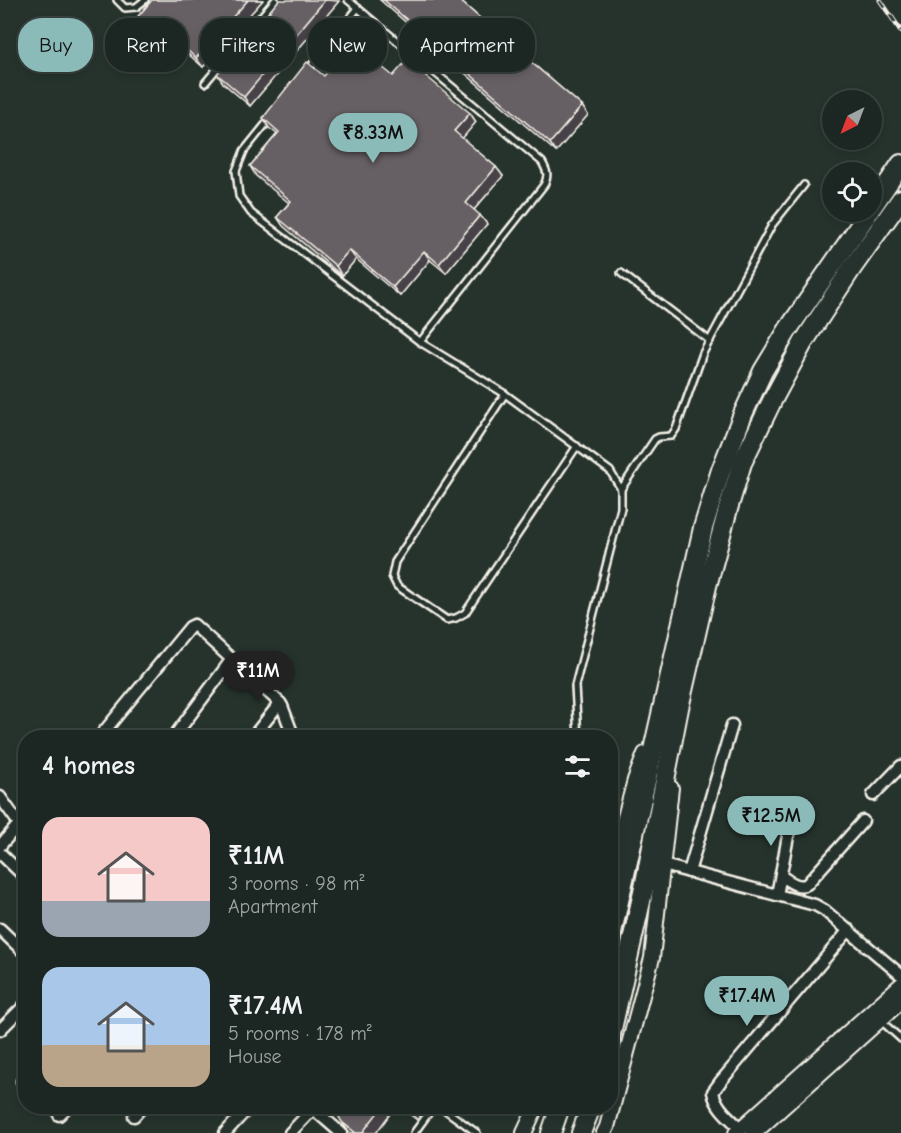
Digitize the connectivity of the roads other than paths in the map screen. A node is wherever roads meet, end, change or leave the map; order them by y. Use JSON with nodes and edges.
{"nodes":[{"id":1,"x":117,"y":0,"type":"edge"},
{"id":2,"x":145,"y":0,"type":"edge"},
{"id":3,"x":275,"y":0,"type":"edge"},
{"id":4,"x":348,"y":0,"type":"edge"},
{"id":5,"x":358,"y":8,"type":"junction"},
{"id":6,"x":301,"y":80,"type":"edge"},
{"id":7,"x":204,"y":82,"type":"dead end"},
{"id":8,"x":272,"y":116,"type":"edge"},
{"id":9,"x":901,"y":164,"type":"edge"},
{"id":10,"x":804,"y":185,"type":"dead end"},
{"id":11,"x":882,"y":192,"type":"edge"},
{"id":12,"x":901,"y":199,"type":"edge"},
{"id":13,"x":861,"y":222,"type":"edge"},
{"id":14,"x":621,"y":273,"type":"dead end"},
{"id":15,"x":710,"y":341,"type":"junction"},
{"id":16,"x":420,"y":342,"type":"junction"},
{"id":17,"x":505,"y":394,"type":"junction"},
{"id":18,"x":577,"y":446,"type":"junction"},
{"id":19,"x":621,"y":489,"type":"junction"},
{"id":20,"x":232,"y":659,"type":"junction"},
{"id":21,"x":280,"y":703,"type":"junction"},
{"id":22,"x":671,"y":708,"type":"junction"},
{"id":23,"x":732,"y":724,"type":"dead end"},
{"id":24,"x":105,"y":730,"type":"edge"},
{"id":25,"x":179,"y":730,"type":"edge"},
{"id":26,"x":258,"y":730,"type":"edge"},
{"id":27,"x":291,"y":730,"type":"edge"},
{"id":28,"x":578,"y":730,"type":"edge"},
{"id":29,"x":901,"y":766,"type":"edge"},
{"id":30,"x":873,"y":795,"type":"dead end"},
{"id":31,"x":0,"y":797,"type":"edge"},
{"id":32,"x":794,"y":804,"type":"dead end"},
{"id":33,"x":863,"y":821,"type":"dead end"},
{"id":34,"x":18,"y":822,"type":"edge"},
{"id":35,"x":18,"y":830,"type":"edge"},
{"id":36,"x":618,"y":843,"type":"edge"},
{"id":37,"x":0,"y":846,"type":"edge"},
{"id":38,"x":0,"y":854,"type":"edge"},
{"id":39,"x":663,"y":865,"type":"junction"},
{"id":40,"x":18,"y":871,"type":"edge"},
{"id":41,"x":689,"y":872,"type":"junction"},
{"id":42,"x":780,"y":876,"type":"junction"},
{"id":43,"x":777,"y":895,"type":"junction"},
{"id":44,"x":618,"y":910,"type":"edge"},
{"id":45,"x":849,"y":930,"type":"junction"},
{"id":46,"x":2,"y":937,"type":"edge"},
{"id":47,"x":18,"y":948,"type":"edge"},
{"id":48,"x":901,"y":975,"type":"edge"},
{"id":49,"x":901,"y":985,"type":"edge"},
{"id":50,"x":901,"y":1001,"type":"edge"},
{"id":51,"x":618,"y":1003,"type":"edge"},
{"id":52,"x":18,"y":1012,"type":"edge"},
{"id":53,"x":876,"y":1016,"type":"junction"},
{"id":54,"x":0,"y":1030,"type":"edge"},
{"id":55,"x":901,"y":1039,"type":"edge"},
{"id":56,"x":618,"y":1086,"type":"edge"},
{"id":57,"x":243,"y":1114,"type":"edge"},
{"id":58,"x":307,"y":1114,"type":"edge"},
{"id":59,"x":319,"y":1114,"type":"edge"},
{"id":60,"x":428,"y":1114,"type":"edge"},
{"id":61,"x":451,"y":1114,"type":"edge"},
{"id":62,"x":533,"y":1114,"type":"edge"},
{"id":63,"x":557,"y":1114,"type":"edge"},
{"id":64,"x":588,"y":1114,"type":"edge"},
{"id":65,"x":610,"y":1114,"type":"edge"},
{"id":66,"x":752,"y":1129,"type":"edge"},
{"id":67,"x":225,"y":1133,"type":"edge"},
{"id":68,"x":290,"y":1133,"type":"edge"},
{"id":69,"x":341,"y":1133,"type":"edge"},
{"id":70,"x":414,"y":1133,"type":"edge"},
{"id":71,"x":477,"y":1133,"type":"edge"},
{"id":72,"x":524,"y":1133,"type":"edge"},
{"id":73,"x":550,"y":1133,"type":"edge"},
{"id":74,"x":581,"y":1133,"type":"edge"},
{"id":75,"x":604,"y":1133,"type":"edge"}],
"edges":[{"from":1,"to":2,"type":"lane"},
{"from":3,"to":7,"type":"lane"},
{"from":4,"to":5,"type":"lane"},
{"from":5,"to":6,"type":"lane"},
{"from":5,"to":16,"type":"lane"},
{"from":8,"to":16,"type":"lane"},
{"from":9,"to":11,"type":"highway"},
{"from":10,"to":15,"type":"lane"},
{"from":12,"to":22,"type":"highway"},
{"from":13,"to":22,"type":"highway"},
{"from":14,"to":15,"type":"lane"},
{"from":15,"to":19,"type":"lane"},
{"from":16,"to":17,"type":"lane"},
{"from":17,"to":18,"type":"lane"},
{"from":17,"to":18,"type":"lane"},
{"from":18,"to":19,"type":"lane"},
{"from":19,"to":28,"type":"lane"},
{"from":20,"to":21,"type":"street"},
{"from":20,"to":24,"type":"street"},
{"from":20,"to":25,"type":"street"},
{"from":21,"to":26,"type":"street"},
{"from":21,"to":27,"type":"street"},
{"from":22,"to":36,"type":"street"},
{"from":22,"to":39,"type":"street"},
{"from":22,"to":44,"type":"highway"},
{"from":22,"to":51,"type":"highway"},
{"from":23,"to":41,"type":"street"},
{"from":29,"to":30,"type":"street"},
{"from":31,"to":34,"type":"street"},
{"from":32,"to":42,"type":"street"},
{"from":33,"to":42,"type":"street"},
{"from":35,"to":37,"type":"street"},
{"from":38,"to":40,"type":"street"},
{"from":39,"to":41,"type":"street"},
{"from":39,"to":56,"type":"street"},
{"from":41,"to":43,"type":"street"},
{"from":42,"to":43,"type":"street"},
{"from":43,"to":45,"type":"street"},
{"from":45,"to":48,"type":"street"},
{"from":45,"to":66,"type":"street"},
{"from":46,"to":47,"type":"street"},
{"from":49,"to":53,"type":"street"},
{"from":50,"to":53,"type":"street"},
{"from":52,"to":54,"type":"street"},
{"from":53,"to":55,"type":"lane"},
{"from":53,"to":66,"type":"street"},
{"from":57,"to":67,"type":"street"},
{"from":58,"to":68,"type":"street"},
{"from":59,"to":69,"type":"street"},
{"from":60,"to":70,"type":"lane"},
{"from":61,"to":71,"type":"lane"},
{"from":62,"to":72,"type":"street"},
{"from":63,"to":73,"type":"highway"},
{"from":64,"to":74,"type":"highway"},
{"from":65,"to":75,"type":"street"}]}
